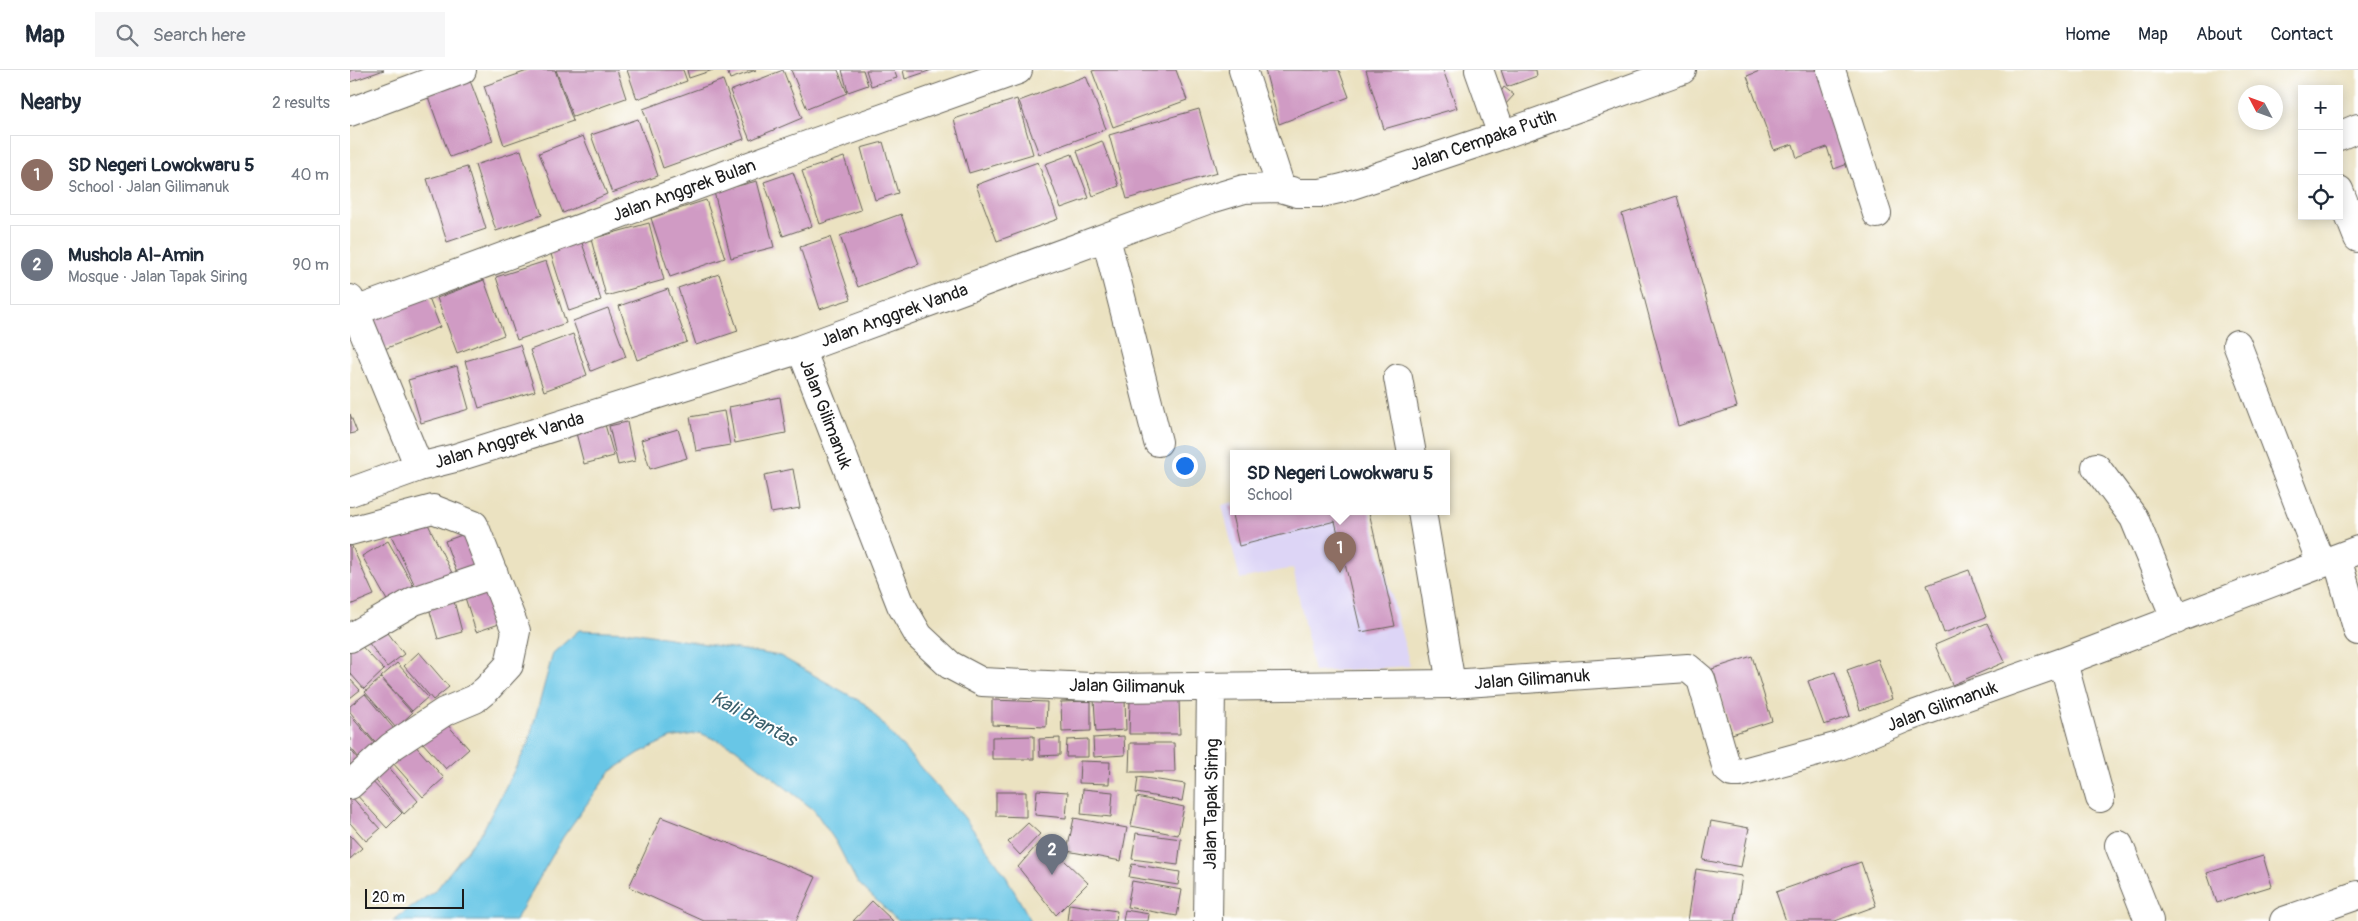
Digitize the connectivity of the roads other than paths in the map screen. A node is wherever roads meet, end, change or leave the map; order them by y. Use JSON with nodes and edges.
{"nodes":[{"id":1,"x":462,"y":70,"type":"edge"},
{"id":2,"x":1018,"y":70,"type":"edge"},
{"id":3,"x":1243,"y":70,"type":"edge"},
{"id":4,"x":1480,"y":70,"type":"edge"},
{"id":5,"x":1682,"y":70,"type":"edge"},
{"id":6,"x":1831,"y":70,"type":"edge"},
{"id":7,"x":350,"y":112,"type":"edge"},
{"id":8,"x":2358,"y":128,"type":"edge"},
{"id":9,"x":2343,"y":134,"type":"edge"},
{"id":10,"x":1502,"y":135,"type":"junction"},
{"id":11,"x":1281,"y":188,"type":"junction"},
{"id":12,"x":2343,"y":200,"type":"edge"},
{"id":13,"x":1877,"y":214,"type":"dead end"},
{"id":14,"x":1106,"y":238,"type":"junction"},
{"id":15,"x":2358,"y":238,"type":"edge"},
{"id":16,"x":352,"y":307,"type":"edge"},
{"id":17,"x":2237,"y":344,"type":"dead end"},
{"id":18,"x":801,"y":348,"type":"junction"},
{"id":19,"x":1398,"y":378,"type":"dead end"},
{"id":20,"x":1158,"y":442,"type":"dead end"},
{"id":21,"x":1411,"y":450,"type":"edge"},
{"id":22,"x":419,"y":467,"type":"junction"},
{"id":23,"x":2096,"y":467,"type":"dead end"},
{"id":24,"x":350,"y":492,"type":"edge"},
{"id":25,"x":1423,"y":515,"type":"edge"},
{"id":26,"x":350,"y":531,"type":"edge"},
{"id":27,"x":2338,"y":557,"type":"edge"},
{"id":28,"x":494,"y":574,"type":"junction"},
{"id":29,"x":2176,"y":620,"type":"junction"},
{"id":30,"x":2358,"y":631,"type":"edge"},
{"id":31,"x":350,"y":638,"type":"edge"},
{"id":32,"x":2064,"y":662,"type":"junction"},
{"id":33,"x":1451,"y":684,"type":"junction"},
{"id":34,"x":1211,"y":686,"type":"junction"},
{"id":35,"x":350,"y":785,"type":"edge"},
{"id":36,"x":2100,"y":798,"type":"dead end"},
{"id":37,"x":2119,"y":845,"type":"dead end"},
{"id":38,"x":2358,"y":895,"type":"edge"},
{"id":39,"x":1208,"y":921,"type":"edge"},
{"id":40,"x":2149,"y":921,"type":"edge"},
{"id":41,"x":2284,"y":921,"type":"edge"}],
"edges":[{"from":1,"to":7,"type":"street"},
{"from":2,"to":16,"type":"street","name":"Jalan Anggrek Bulan"},
{"from":3,"to":11,"type":"street"},
{"from":4,"to":10,"type":"street"},
{"from":5,"to":10,"type":"street","name":"Jalan Cempaka Putih"},
{"from":6,"to":13,"type":"street"},
{"from":8,"to":9,"type":"street"},
{"from":10,"to":11,"type":"street","name":"Jalan Cempaka Putih"},
{"from":11,"to":14,"type":"street","name":"Jalan Anggrek Vanda"},
{"from":12,"to":15,"type":"street"},
{"from":14,"to":18,"type":"street","name":"Jalan Anggrek Vanda"},
{"from":14,"to":20,"type":"street"},
{"from":16,"to":22,"type":"street"},
{"from":17,"to":27,"type":"street"},
{"from":18,"to":22,"type":"street","name":"Jalan Anggrek Vanda"},
{"from":18,"to":34,"type":"street","name":"Jalan Gilimanuk"},
{"from":19,"to":21,"type":"street"},
{"from":22,"to":24,"type":"street","name":"Jalan Anggrek Vanda"},
{"from":23,"to":29,"type":"street"},
{"from":25,"to":33,"type":"street"},
{"from":26,"to":28,"type":"street"},
{"from":27,"to":29,"type":"street","name":"Jalan Gilimanuk"},
{"from":27,"to":30,"type":"street"},
{"from":28,"to":31,"type":"street"},
{"from":28,"to":35,"type":"street"},
{"from":29,"to":32,"type":"street","name":"Jalan Gilimanuk"},
{"from":32,"to":33,"type":"street","name":"Jalan Gilimanuk"},
{"from":32,"to":36,"type":"street"},
{"from":33,"to":34,"type":"street","name":"Jalan Gilimanuk"},
{"from":34,"to":39,"type":"street","name":"Jalan Tapak Siring"},
{"from":37,"to":40,"type":"street"},
{"from":38,"to":41,"type":"street"}]}
